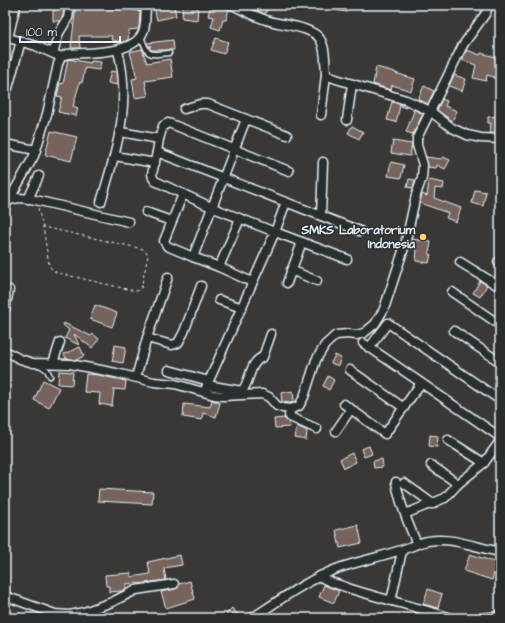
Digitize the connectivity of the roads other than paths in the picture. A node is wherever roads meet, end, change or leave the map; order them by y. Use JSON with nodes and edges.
{"nodes":[{"id":1,"x":16,"y":5,"type":"edge"},
{"id":2,"x":70,"y":5,"type":"edge"},
{"id":3,"x":135,"y":5,"type":"edge"},
{"id":4,"x":232,"y":5,"type":"edge"},
{"id":5,"x":488,"y":5,"type":"edge"},
{"id":6,"x":146,"y":6,"type":"edge"},
{"id":7,"x":141,"y":36,"type":"junction"},
{"id":8,"x":7,"y":37,"type":"edge"},
{"id":9,"x":21,"y":41,"type":"junction"},
{"id":10,"x":118,"y":50,"type":"junction"},
{"id":11,"x":53,"y":53,"type":"junction"},
{"id":12,"x":169,"y":53,"type":"dead end"},
{"id":13,"x":61,"y":57,"type":"junction"},
{"id":14,"x":326,"y":75,"type":"junction"},
{"id":15,"x":352,"y":84,"type":"junction"},
{"id":16,"x":5,"y":90,"type":"edge"},
{"id":17,"x":184,"y":109,"type":"dead end"},
{"id":18,"x":430,"y":111,"type":"junction"},
{"id":19,"x":321,"y":115,"type":"dead end"},
{"id":20,"x":246,"y":119,"type":"junction"},
{"id":21,"x":347,"y":120,"type":"dead end"},
{"id":22,"x":121,"y":132,"type":"junction"},
{"id":23,"x":287,"y":135,"type":"dead end"},
{"id":24,"x":159,"y":139,"type":"junction"},
{"id":25,"x":500,"y":139,"type":"edge"},
{"id":26,"x":5,"y":144,"type":"edge"},
{"id":27,"x":234,"y":148,"type":"junction"},
{"id":28,"x":36,"y":150,"type":"junction"},
{"id":29,"x":157,"y":152,"type":"junction"},
{"id":30,"x":115,"y":156,"type":"junction"},
{"id":31,"x":323,"y":162,"type":"dead end"},
{"id":32,"x":155,"y":163,"type":"junction"},
{"id":33,"x":289,"y":170,"type":"dead end"},
{"id":34,"x":39,"y":176,"type":"dead end"},
{"id":35,"x":223,"y":178,"type":"junction"},
{"id":36,"x":183,"y":194,"type":"junction"},
{"id":37,"x":32,"y":200,"type":"junction"},
{"id":38,"x":101,"y":202,"type":"dead end"},
{"id":39,"x":286,"y":202,"type":"junction"},
{"id":40,"x":7,"y":204,"type":"edge"},
{"id":41,"x":211,"y":207,"type":"junction"},
{"id":42,"x":146,"y":212,"type":"dead end"},
{"id":43,"x":321,"y":216,"type":"junction"},
{"id":44,"x":240,"y":219,"type":"junction"},
{"id":45,"x":172,"y":221,"type":"junction"},
{"id":46,"x":129,"y":222,"type":"dead end"},
{"id":47,"x":360,"y":231,"type":"dead end"},
{"id":48,"x":275,"y":232,"type":"junction"},
{"id":49,"x":302,"y":242,"type":"junction"},
{"id":50,"x":193,"y":257,"type":"junction"},
{"id":51,"x":347,"y":259,"type":"dead end"},
{"id":52,"x":460,"y":262,"type":"dead end"},
{"id":53,"x":219,"y":267,"type":"junction"},
{"id":54,"x":292,"y":270,"type":"junction"},
{"id":55,"x":168,"y":277,"type":"dead end"},
{"id":56,"x":317,"y":281,"type":"dead end"},
{"id":57,"x":252,"y":282,"type":"junction"},
{"id":58,"x":287,"y":283,"type":"dead end"},
{"id":59,"x":201,"y":286,"type":"dead end"},
{"id":60,"x":500,"y":287,"type":"edge"},
{"id":61,"x":9,"y":290,"type":"dead end"},
{"id":62,"x":452,"y":292,"type":"dead end"},
{"id":63,"x":219,"y":300,"type":"dead end"},
{"id":64,"x":242,"y":308,"type":"junction"},
{"id":65,"x":5,"y":310,"type":"edge"},
{"id":66,"x":500,"y":325,"type":"edge"},
{"id":67,"x":454,"y":331,"type":"dead end"},
{"id":68,"x":271,"y":334,"type":"dead end"},
{"id":69,"x":147,"y":338,"type":"junction"},
{"id":70,"x":60,"y":342,"type":"dead end"},
{"id":71,"x":5,"y":351,"type":"edge"},
{"id":72,"x":500,"y":362,"type":"edge"},
{"id":73,"x":37,"y":363,"type":"junction"},
{"id":74,"x":53,"y":363,"type":"junction"},
{"id":75,"x":169,"y":370,"type":"dead end"},
{"id":76,"x":350,"y":370,"type":"dead end"},
{"id":77,"x":50,"y":376,"type":"dead end"},
{"id":78,"x":136,"y":377,"type":"junction"},
{"id":79,"x":421,"y":383,"type":"junction"},
{"id":80,"x":207,"y":386,"type":"junction"},
{"id":81,"x":500,"y":400,"type":"edge"},
{"id":82,"x":404,"y":408,"type":"junction"},
{"id":83,"x":291,"y":409,"type":"junction"},
{"id":84,"x":317,"y":429,"type":"dead end"},
{"id":85,"x":336,"y":431,"type":"dead end"},
{"id":86,"x":500,"y":437,"type":"edge"},
{"id":87,"x":448,"y":440,"type":"dead end"},
{"id":88,"x":500,"y":441,"type":"edge"},
{"id":89,"x":484,"y":463,"type":"junction"},
{"id":90,"x":431,"y":465,"type":"dead end"},
{"id":91,"x":458,"y":484,"type":"junction"},
{"id":92,"x":432,"y":504,"type":"junction"},
{"id":93,"x":405,"y":514,"type":"junction"},
{"id":94,"x":418,"y":544,"type":"junction"},
{"id":95,"x":402,"y":551,"type":"junction"},
{"id":96,"x":500,"y":552,"type":"edge"},
{"id":97,"x":320,"y":576,"type":"junction"},
{"id":98,"x":174,"y":584,"type":"dead end"},
{"id":99,"x":5,"y":596,"type":"edge"},
{"id":100,"x":391,"y":601,"type":"junction"},
{"id":101,"x":500,"y":616,"type":"edge"},
{"id":102,"x":252,"y":618,"type":"edge"},
{"id":103,"x":451,"y":618,"type":"edge"},
{"id":104,"x":483,"y":618,"type":"edge"}],
"edges":[{"from":1,"to":8,"type":"street"},
{"from":2,"to":11,"type":"street"},
{"from":3,"to":6,"type":"street"},
{"from":4,"to":14,"type":"street"},
{"from":5,"to":18,"type":"street"},
{"from":6,"to":7,"type":"street"},
{"from":7,"to":10,"type":"street"},
{"from":7,"to":12,"type":"lane"},
{"from":8,"to":9,"type":"street"},
{"from":9,"to":11,"type":"street"},
{"from":9,"to":16,"type":"street"},
{"from":10,"to":13,"type":"street"},
{"from":10,"to":22,"type":"street"},
{"from":11,"to":13,"type":"street"},
{"from":13,"to":28,"type":"street"},
{"from":14,"to":15,"type":"street"},
{"from":14,"to":19,"type":"street"},
{"from":15,"to":18,"type":"street"},
{"from":15,"to":21,"type":"street"},
{"from":17,"to":20,"type":"street"},
{"from":18,"to":25,"type":"street"},
{"from":18,"to":83,"type":"street"},
{"from":20,"to":23,"type":"street"},
{"from":20,"to":27,"type":"street"},
{"from":22,"to":24,"type":"street"},
{"from":22,"to":30,"type":"street"},
{"from":24,"to":27,"type":"street"},
{"from":24,"to":29,"type":"street"},
{"from":26,"to":28,"type":"street"},
{"from":27,"to":33,"type":"street"},
{"from":27,"to":35,"type":"street"},
{"from":28,"to":40,"type":"street"},
{"from":29,"to":32,"type":"street"},
{"from":29,"to":35,"type":"street"},
{"from":30,"to":32,"type":"street"},
{"from":30,"to":38,"type":"street"},
{"from":31,"to":43,"type":"street"},
{"from":32,"to":36,"type":"street"},
{"from":34,"to":37,"type":"street"},
{"from":35,"to":39,"type":"street"},
{"from":35,"to":41,"type":"street"},
{"from":36,"to":41,"type":"street"},
{"from":36,"to":45,"type":"street"},
{"from":37,"to":40,"type":"street"},
{"from":37,"to":46,"type":"street"},
{"from":39,"to":43,"type":"street"},
{"from":39,"to":48,"type":"street"},
{"from":41,"to":44,"type":"street"},
{"from":41,"to":50,"type":"street"},
{"from":42,"to":45,"type":"street"},
{"from":43,"to":47,"type":"street"},
{"from":44,"to":48,"type":"street"},
{"from":44,"to":53,"type":"street"},
{"from":45,"to":50,"type":"street"},
{"from":48,"to":49,"type":"street"},
{"from":48,"to":57,"type":"street"},
{"from":49,"to":51,"type":"street"},
{"from":49,"to":54,"type":"street"},
{"from":50,"to":53,"type":"street"},
{"from":52,"to":60,"type":"street"},
{"from":53,"to":57,"type":"street"},
{"from":54,"to":56,"type":"street"},
{"from":54,"to":58,"type":"street"},
{"from":55,"to":69,"type":"street"},
{"from":57,"to":64,"type":"street"},
{"from":59,"to":69,"type":"street"},
{"from":61,"to":65,"type":"street"},
{"from":62,"to":66,"type":"street"},
{"from":63,"to":64,"type":"street"},
{"from":64,"to":80,"type":"street"},
{"from":67,"to":72,"type":"street"},
{"from":68,"to":80,"type":"street"},
{"from":69,"to":78,"type":"street"},
{"from":70,"to":74,"type":"street"},
{"from":71,"to":73,"type":"street"},
{"from":73,"to":74,"type":"street"},
{"from":73,"to":77,"type":"lane"},
{"from":74,"to":78,"type":"street"},
{"from":75,"to":80,"type":"street"},
{"from":76,"to":82,"type":"street"},
{"from":78,"to":80,"type":"street"},
{"from":79,"to":81,"type":"street"},
{"from":79,"to":82,"type":"street"},
{"from":79,"to":86,"type":"street"},
{"from":80,"to":83,"type":"street"},
{"from":82,"to":85,"type":"street"},
{"from":83,"to":84,"type":"street"},
{"from":87,"to":89,"type":"street"},
{"from":88,"to":89,"type":"street"},
{"from":89,"to":91,"type":"street"},
{"from":90,"to":91,"type":"street"},
{"from":91,"to":92,"type":"street"},
{"from":92,"to":93,"type":"street"},
{"from":92,"to":93,"type":"street"},
{"from":93,"to":94,"type":"street"},
{"from":94,"to":95,"type":"street"},
{"from":94,"to":96,"type":"street"},
{"from":95,"to":97,"type":"street"},
{"from":95,"to":100,"type":"street"},
{"from":97,"to":100,"type":"street"},
{"from":97,"to":102,"type":"street"},
{"from":98,"to":99,"type":"street"},
{"from":100,"to":103,"type":"street"},
{"from":101,"to":104,"type":"street"}]}
